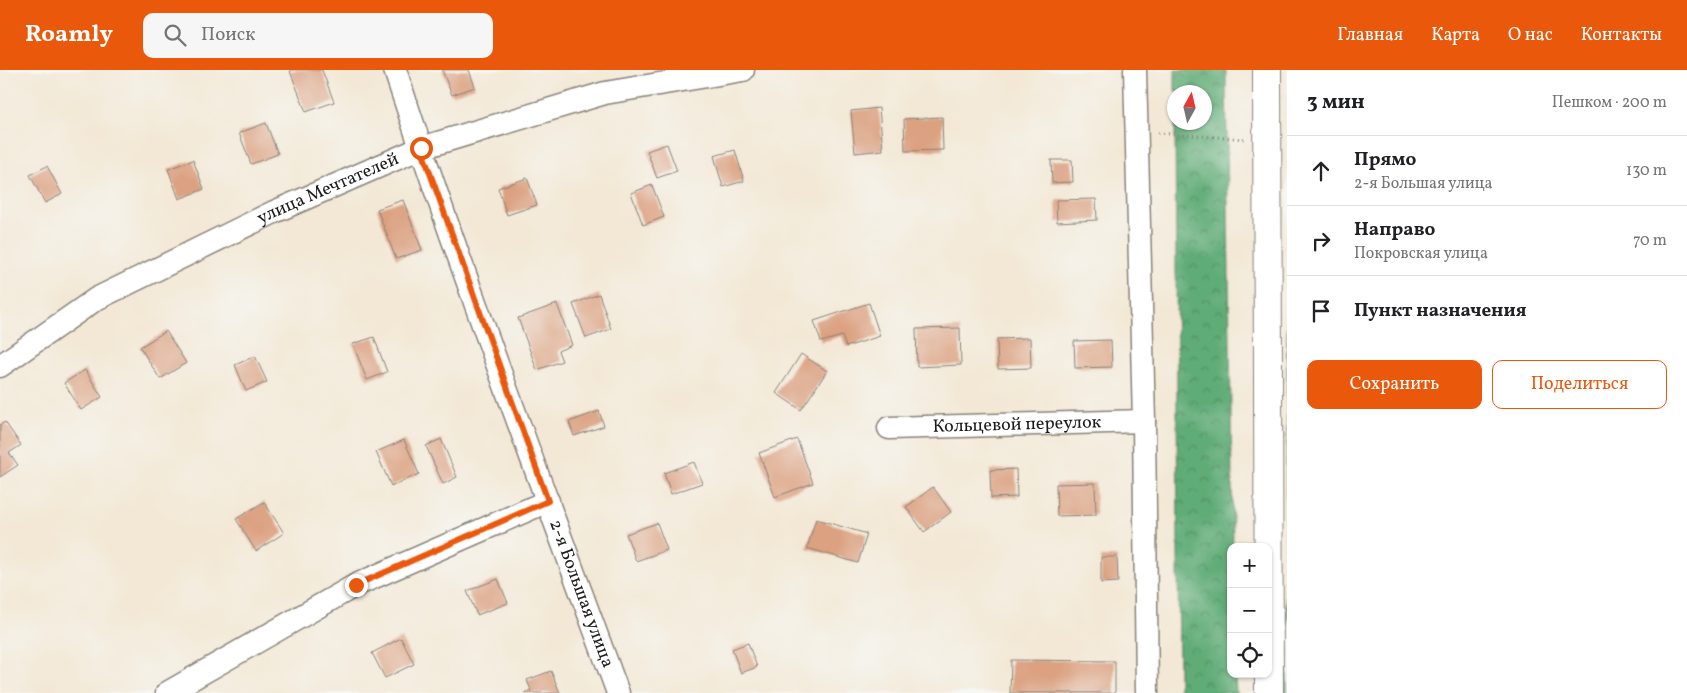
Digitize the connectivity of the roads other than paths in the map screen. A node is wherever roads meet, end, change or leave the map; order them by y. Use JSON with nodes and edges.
{"nodes":[{"id":1,"x":395,"y":70,"type":"edge"},
{"id":2,"x":743,"y":70,"type":"edge"},
{"id":3,"x":1136,"y":70,"type":"edge"},
{"id":4,"x":1267,"y":70,"type":"edge"},
{"id":5,"x":421,"y":148,"type":"junction"},
{"id":6,"x":0,"y":366,"type":"edge"},
{"id":7,"x":1144,"y":421,"type":"junction"},
{"id":8,"x":889,"y":428,"type":"dead end"},
{"id":9,"x":548,"y":501,"type":"junction"},
{"id":10,"x":166,"y":693,"type":"edge"},
{"id":11,"x":618,"y":693,"type":"edge"},
{"id":12,"x":1147,"y":693,"type":"edge"},
{"id":13,"x":1269,"y":693,"type":"edge"}],
"edges":[{"from":1,"to":5,"type":"street","name":"2-я Большая улица"},
{"from":2,"to":5,"type":"street","name":"улица Мечтателей"},
{"from":3,"to":7,"type":"street"},
{"from":4,"to":13,"type":"street"},
{"from":5,"to":6,"type":"street","name":"улица Мечтателей"},
{"from":5,"to":9,"type":"street","name":"2-я Большая улица"},
{"from":7,"to":8,"type":"street","name":"Кольцевой переулок"},
{"from":7,"to":12,"type":"street"},
{"from":9,"to":10,"type":"street"},
{"from":9,"to":11,"type":"street","name":"2-я Большая улица"}]}
